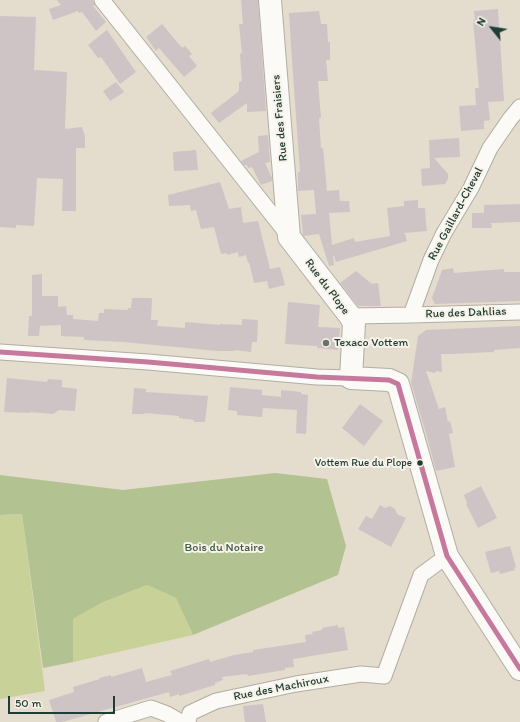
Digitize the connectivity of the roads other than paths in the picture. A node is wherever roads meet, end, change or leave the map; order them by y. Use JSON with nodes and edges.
{"nodes":[{"id":1,"x":102,"y":0,"type":"edge"},
{"id":2,"x":270,"y":0,"type":"edge"},
{"id":3,"x":520,"y":108,"type":"edge"},
{"id":4,"x":289,"y":237,"type":"junction"},
{"id":5,"x":520,"y":312,"type":"edge"},
{"id":6,"x":412,"y":315,"type":"junction"},
{"id":7,"x":350,"y":316,"type":"junction"},
{"id":8,"x":0,"y":352,"type":"edge"},
{"id":9,"x":351,"y":378,"type":"junction"},
{"id":10,"x":447,"y":556,"type":"junction"},
{"id":11,"x":520,"y":669,"type":"edge"},
{"id":12,"x":106,"y":722,"type":"edge"},
{"id":13,"x":181,"y":722,"type":"edge"},
{"id":14,"x":188,"y":722,"type":"edge"}],
"edges":[{"from":1,"to":4,"type":"street","name":"Rue du Plope"},
{"from":2,"to":4,"type":"street","name":"Rue des Fraisiers"},
{"from":3,"to":6,"type":"street","name":"Rue Gaillard-Cheval"},
{"from":4,"to":7,"type":"street","name":"Rue du Plope"},
{"from":5,"to":6,"type":"street","name":"Rue des Dahlias"},
{"from":6,"to":7,"type":"street"},
{"from":7,"to":9,"type":"street","name":"Rue du Plope"},
{"from":8,"to":9,"type":"street"},
{"from":9,"to":10,"type":"street"},
{"from":10,"to":11,"type":"street"},
{"from":10,"to":14,"type":"street","name":"Rue des Machiroux"},
{"from":12,"to":13,"type":"street"}]}
